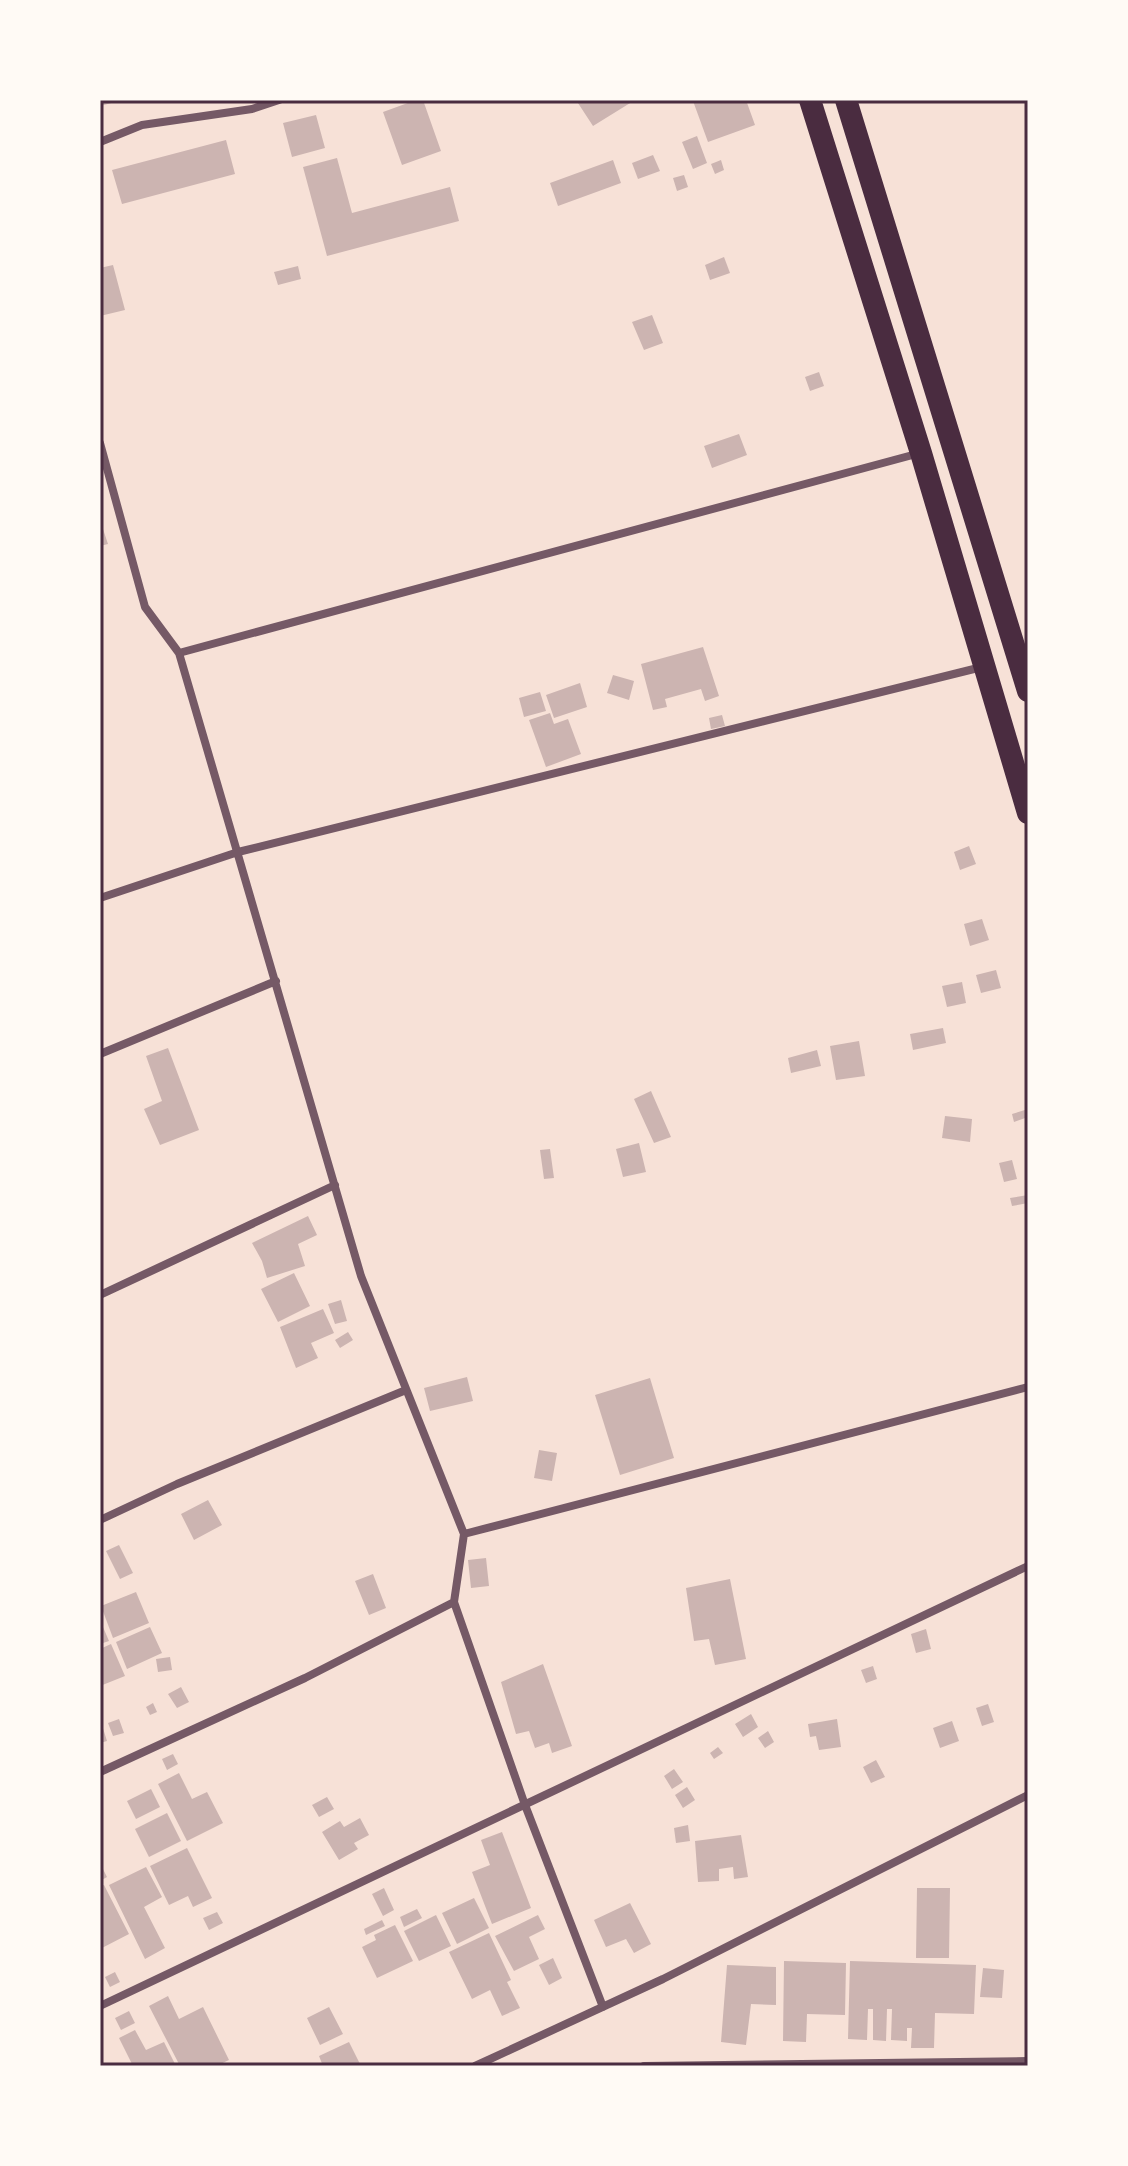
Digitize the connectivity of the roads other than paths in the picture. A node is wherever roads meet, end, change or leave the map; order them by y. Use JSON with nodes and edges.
{"nodes":[{"id":1,"x":279,"y":100,"type":"edge"},
{"id":2,"x":810,"y":100,"type":"edge"},
{"id":3,"x":846,"y":100,"type":"edge"},
{"id":4,"x":100,"y":142,"type":"edge"},
{"id":5,"x":100,"y":443,"type":"edge"},
{"id":6,"x":921,"y":453,"type":"junction"},
{"id":7,"x":179,"y":653,"type":"junction"},
{"id":8,"x":983,"y":667,"type":"junction"},
{"id":9,"x":1028,"y":691,"type":"edge"},
{"id":10,"x":1028,"y":813,"type":"edge"},
{"id":11,"x":238,"y":852,"type":"junction"},
{"id":12,"x":100,"y":898,"type":"edge"},
{"id":13,"x":276,"y":981,"type":"junction"},
{"id":14,"x":100,"y":1054,"type":"edge"},
{"id":15,"x":335,"y":1185,"type":"junction"},
{"id":16,"x":100,"y":1295,"type":"edge"},
{"id":17,"x":1028,"y":1387,"type":"edge"},
{"id":18,"x":406,"y":1390,"type":"junction"},
{"id":19,"x":100,"y":1520,"type":"edge"},
{"id":20,"x":464,"y":1534,"type":"junction"},
{"id":21,"x":1028,"y":1566,"type":"edge"},
{"id":22,"x":454,"y":1602,"type":"junction"},
{"id":23,"x":100,"y":1772,"type":"edge"},
{"id":24,"x":1028,"y":1795,"type":"edge"},
{"id":25,"x":525,"y":1805,"type":"junction"},
{"id":26,"x":100,"y":2006,"type":"edge"},
{"id":27,"x":603,"y":2007,"type":"junction"},
{"id":28,"x":1028,"y":2061,"type":"edge"},
{"id":29,"x":475,"y":2066,"type":"edge"},
{"id":30,"x":644,"y":2066,"type":"edge"}],
"edges":[{"from":1,"to":4,"type":"street"},
{"from":2,"to":6,"type":"highway"},
{"from":3,"to":9,"type":"highway"},
{"from":5,"to":7,"type":"street"},
{"from":6,"to":7,"type":"street"},
{"from":6,"to":8,"type":"highway"},
{"from":7,"to":11,"type":"street"},
{"from":8,"to":10,"type":"highway"},
{"from":8,"to":11,"type":"street"},
{"from":11,"to":12,"type":"street"},
{"from":11,"to":13,"type":"street"},
{"from":13,"to":14,"type":"street"},
{"from":13,"to":15,"type":"street"},
{"from":15,"to":16,"type":"street"},
{"from":15,"to":18,"type":"street"},
{"from":17,"to":20,"type":"street"},
{"from":18,"to":19,"type":"street"},
{"from":18,"to":20,"type":"street"},
{"from":20,"to":22,"type":"street"},
{"from":21,"to":25,"type":"street"},
{"from":22,"to":23,"type":"street"},
{"from":22,"to":25,"type":"street"},
{"from":24,"to":27,"type":"street"},
{"from":25,"to":26,"type":"street"},
{"from":25,"to":27,"type":"street"},
{"from":27,"to":29,"type":"street"},
{"from":28,"to":30,"type":"street"}]}
